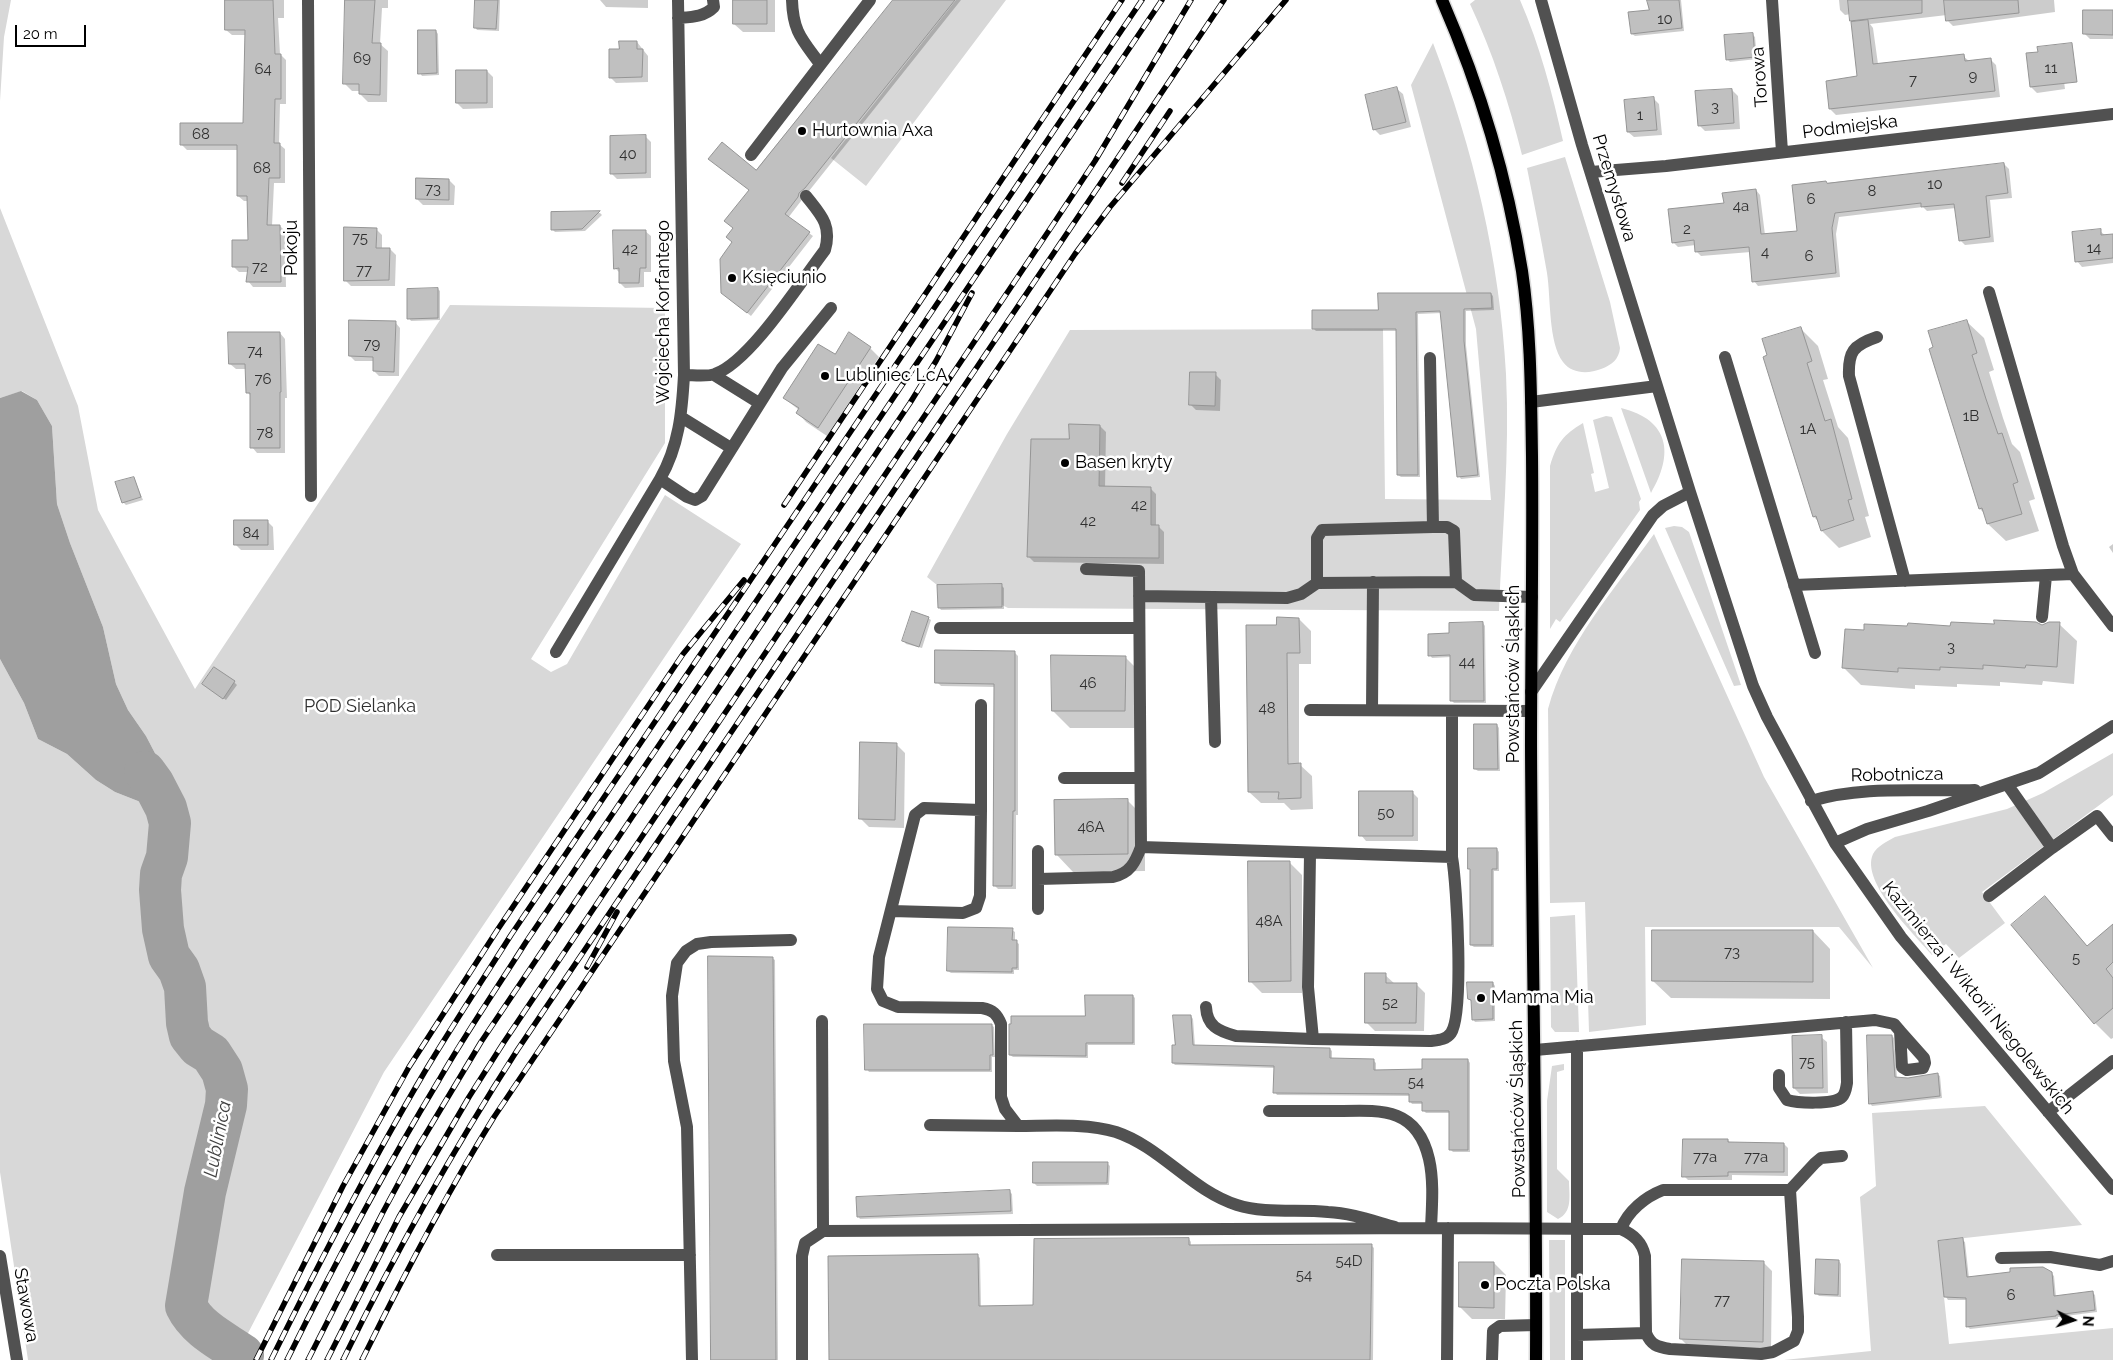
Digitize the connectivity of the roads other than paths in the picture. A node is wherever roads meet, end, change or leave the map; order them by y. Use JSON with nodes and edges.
{"nodes":[{"id":1,"x":308,"y":0,"type":"edge"},
{"id":2,"x":678,"y":0,"type":"edge"},
{"id":3,"x":714,"y":0,"type":"edge"},
{"id":4,"x":792,"y":0,"type":"edge"},
{"id":5,"x":870,"y":0,"type":"edge"},
{"id":6,"x":1442,"y":0,"type":"edge"},
{"id":7,"x":1541,"y":0,"type":"edge"},
{"id":8,"x":1772,"y":0,"type":"edge"},
{"id":9,"x":678,"y":18,"type":"junction"},
{"id":10,"x":820,"y":64,"type":"junction"},
{"id":11,"x":2113,"y":114,"type":"edge"},
{"id":12,"x":1782,"y":152,"type":"junction"},
{"id":13,"x":751,"y":155,"type":"dead end"},
{"id":14,"x":1591,"y":172,"type":"junction"},
{"id":15,"x":806,"y":196,"type":"dead end"},
{"id":16,"x":1989,"y":292,"type":"dead end"},
{"id":17,"x":831,"y":308,"type":"dead end"},
{"id":18,"x":1877,"y":337,"type":"dead end"},
{"id":19,"x":1725,"y":357,"type":"dead end"},
{"id":20,"x":1430,"y":358,"type":"dead end"},
{"id":21,"x":684,"y":375,"type":"junction"},
{"id":22,"x":714,"y":375,"type":"junction"},
{"id":23,"x":1656,"y":386,"type":"junction"},
{"id":24,"x":1531,"y":402,"type":"junction"},
{"id":25,"x":759,"y":403,"type":"junction"},
{"id":26,"x":681,"y":417,"type":"junction"},
{"id":27,"x":731,"y":448,"type":"junction"},
{"id":28,"x":660,"y":479,"type":"junction"},
{"id":29,"x":1690,"y":492,"type":"junction"},
{"id":30,"x":311,"y":496,"type":"dead end"},
{"id":31,"x":1433,"y":527,"type":"junction"},
{"id":32,"x":1086,"y":568,"type":"dead end"},
{"id":33,"x":2073,"y":574,"type":"junction"},
{"id":34,"x":2046,"y":576,"type":"junction"},
{"id":35,"x":1905,"y":581,"type":"junction"},
{"id":36,"x":1373,"y":582,"type":"junction"},
{"id":37,"x":1456,"y":582,"type":"junction"},
{"id":38,"x":1317,"y":583,"type":"junction"},
{"id":39,"x":1794,"y":584,"type":"junction"},
{"id":40,"x":1139,"y":596,"type":"junction"},
{"id":41,"x":1211,"y":597,"type":"junction"},
{"id":42,"x":1532,"y":598,"type":"junction"},
{"id":43,"x":2042,"y":617,"type":"dead end"},
{"id":44,"x":2113,"y":626,"type":"edge"},
{"id":45,"x":940,"y":628,"type":"dead end"},
{"id":46,"x":1139,"y":628,"type":"junction"},
{"id":47,"x":556,"y":652,"type":"dead end"},
{"id":48,"x":1815,"y":653,"type":"dead end"},
{"id":49,"x":1531,"y":692,"type":"junction"},
{"id":50,"x":981,"y":705,"type":"dead end"},
{"id":51,"x":1310,"y":710,"type":"dead end"},
{"id":52,"x":1372,"y":710,"type":"junction"},
{"id":53,"x":1452,"y":711,"type":"junction"},
{"id":54,"x":1531,"y":711,"type":"junction"},
{"id":55,"x":2113,"y":726,"type":"edge"},
{"id":56,"x":1215,"y":742,"type":"dead end"},
{"id":57,"x":1064,"y":778,"type":"dead end"},
{"id":58,"x":1139,"y":778,"type":"junction"},
{"id":59,"x":2007,"y":784,"type":"junction"},
{"id":60,"x":1985,"y":790,"type":"junction"},
{"id":61,"x":1811,"y":801,"type":"junction"},
{"id":62,"x":980,"y":810,"type":"junction"},
{"id":63,"x":2113,"y":836,"type":"edge"},
{"id":64,"x":1835,"y":843,"type":"junction"},
{"id":65,"x":1141,"y":847,"type":"junction"},
{"id":66,"x":2052,"y":848,"type":"junction"},
{"id":67,"x":1038,"y":851,"type":"dead end"},
{"id":68,"x":1310,"y":854,"type":"junction"},
{"id":69,"x":1452,"y":857,"type":"junction"},
{"id":70,"x":1038,"y":878,"type":"junction"},
{"id":71,"x":1989,"y":896,"type":"dead end"},
{"id":72,"x":1038,"y":909,"type":"dead end"},
{"id":73,"x":892,"y":911,"type":"junction"},
{"id":74,"x":791,"y":940,"type":"dead end"},
{"id":75,"x":1206,"y":1007,"type":"dead end"},
{"id":76,"x":822,"y":1021,"type":"dead end"},
{"id":77,"x":1846,"y":1022,"type":"junction"},
{"id":78,"x":1900,"y":1032,"type":"dead end"},
{"id":79,"x":1313,"y":1039,"type":"junction"},
{"id":80,"x":1577,"y":1046,"type":"junction"},
{"id":81,"x":1535,"y":1050,"type":"junction"},
{"id":82,"x":2113,"y":1061,"type":"edge"},
{"id":83,"x":1779,"y":1075,"type":"dead end"},
{"id":84,"x":1269,"y":1111,"type":"dead end"},
{"id":85,"x":2048,"y":1112,"type":"junction"},
{"id":86,"x":930,"y":1126,"type":"dead end"},
{"id":87,"x":1018,"y":1126,"type":"junction"},
{"id":88,"x":1842,"y":1156,"type":"dead end"},
{"id":89,"x":2113,"y":1189,"type":"edge"},
{"id":90,"x":1790,"y":1190,"type":"junction"},
{"id":91,"x":1395,"y":1227,"type":"junction"},
{"id":92,"x":1431,"y":1228,"type":"junction"},
{"id":93,"x":1448,"y":1228,"type":"junction"},
{"id":94,"x":1537,"y":1229,"type":"junction"},
{"id":95,"x":1576,"y":1229,"type":"junction"},
{"id":96,"x":1621,"y":1229,"type":"junction"},
{"id":97,"x":823,"y":1231,"type":"junction"},
{"id":98,"x":497,"y":1255,"type":"dead end"},
{"id":99,"x":690,"y":1255,"type":"junction"},
{"id":100,"x":0,"y":1256,"type":"edge"},
{"id":101,"x":2001,"y":1258,"type":"dead end"},
{"id":102,"x":2113,"y":1261,"type":"edge"},
{"id":103,"x":2,"y":1280,"type":"edge"},
{"id":104,"x":1536,"y":1325,"type":"junction"},
{"id":105,"x":1646,"y":1334,"type":"junction"},
{"id":106,"x":1577,"y":1335,"type":"junction"},
{"id":107,"x":18,"y":1360,"type":"edge"},
{"id":108,"x":692,"y":1360,"type":"edge"},
{"id":109,"x":802,"y":1360,"type":"edge"},
{"id":110,"x":1447,"y":1360,"type":"edge"},
{"id":111,"x":1492,"y":1360,"type":"edge"},
{"id":112,"x":1536,"y":1360,"type":"edge"},
{"id":113,"x":1577,"y":1360,"type":"edge"}],
"edges":[{"from":1,"to":30,"type":"street","name":"Pokoju"},
{"from":2,"to":9,"type":"street","name":"Wojciecha Korfantego"},
{"from":3,"to":9,"type":"street"},
{"from":4,"to":10,"type":"street"},
{"from":5,"to":10,"type":"street"},
{"from":6,"to":24,"type":"main road","name":"Powstańców Śląskich"},
{"from":7,"to":14,"type":"street","name":"Przemysłowa"},
{"from":8,"to":12,"type":"street","name":"Torowa"},
{"from":9,"to":21,"type":"street","name":"Wojciecha Korfantego"},
{"from":10,"to":13,"type":"street"},
{"from":11,"to":12,"type":"street","name":"Podmiejska"},
{"from":12,"to":14,"type":"street","name":"Podmiejska"},
{"from":14,"to":23,"type":"street","name":"Przemysłowa"},
{"from":15,"to":22,"type":"street"},
{"from":16,"to":33,"type":"street"},
{"from":17,"to":25,"type":"street"},
{"from":18,"to":35,"type":"street"},
{"from":19,"to":39,"type":"street"},
{"from":20,"to":31,"type":"street"},
{"from":21,"to":22,"type":"street"},
{"from":21,"to":26,"type":"street","name":"Wojciecha Korfantego"},
{"from":22,"to":25,"type":"street"},
{"from":23,"to":24,"type":"street"},
{"from":23,"to":29,"type":"street","name":"Kazimierza i Wiktorii Niegolewskich"},
{"from":24,"to":42,"type":"main road","name":"Powstańców Śląskich"},
{"from":25,"to":27,"type":"street"},
{"from":26,"to":27,"type":"street"},
{"from":26,"to":28,"type":"street","name":"Wojciecha Korfantego"},
{"from":27,"to":28,"type":"street"},
{"from":28,"to":47,"type":"street","name":"Wojciecha Korfantego"},
{"from":29,"to":49,"type":"street"},
{"from":29,"to":61,"type":"street","name":"Kazimierza i Wiktorii Niegolewskich"},
{"from":31,"to":37,"type":"street"},
{"from":31,"to":38,"type":"street"},
{"from":32,"to":40,"type":"street"},
{"from":33,"to":34,"type":"street"},
{"from":33,"to":44,"type":"street"},
{"from":34,"to":35,"type":"street"},
{"from":34,"to":43,"type":"street"},
{"from":35,"to":39,"type":"street"},
{"from":36,"to":37,"type":"street"},
{"from":36,"to":38,"type":"street"},
{"from":36,"to":52,"type":"street"},
{"from":37,"to":42,"type":"street"},
{"from":38,"to":41,"type":"street"},
{"from":39,"to":48,"type":"street"},
{"from":40,"to":41,"type":"street"},
{"from":40,"to":46,"type":"street"},
{"from":41,"to":56,"type":"street"},
{"from":42,"to":49,"type":"main road","name":"Powstańców Śląskich"},
{"from":45,"to":46,"type":"street"},
{"from":46,"to":58,"type":"street"},
{"from":49,"to":54,"type":"main road","name":"Powstańców Śląskich"},
{"from":50,"to":62,"type":"street"},
{"from":51,"to":52,"type":"street"},
{"from":52,"to":53,"type":"street"},
{"from":53,"to":54,"type":"street"},
{"from":53,"to":69,"type":"street"},
{"from":54,"to":81,"type":"main road","name":"Powstańców Śląskich"},
{"from":55,"to":59,"type":"street","name":"Robotnicza"},
{"from":57,"to":58,"type":"street"},
{"from":58,"to":65,"type":"street"},
{"from":59,"to":60,"type":"street","name":"Robotnicza"},
{"from":59,"to":66,"type":"street"},
{"from":60,"to":61,"type":"street","name":"Robotnicza"},
{"from":60,"to":64,"type":"street","name":"Robotnicza"},
{"from":61,"to":64,"type":"street","name":"Kazimierza i Wiktorii Niegolewskich"},
{"from":62,"to":73,"type":"street"},
{"from":62,"to":73,"type":"street"},
{"from":63,"to":66,"type":"street"},
{"from":64,"to":85,"type":"street","name":"Kazimierza i Wiktorii Niegolewskich"},
{"from":65,"to":68,"type":"street"},
{"from":65,"to":70,"type":"street"},
{"from":66,"to":71,"type":"street"},
{"from":67,"to":70,"type":"street"},
{"from":68,"to":69,"type":"street"},
{"from":68,"to":79,"type":"street"},
{"from":69,"to":79,"type":"street"},
{"from":70,"to":72,"type":"street"},
{"from":73,"to":87,"type":"street"},
{"from":74,"to":99,"type":"street"},
{"from":75,"to":79,"type":"street"},
{"from":76,"to":97,"type":"street"},
{"from":77,"to":78,"type":"street"},
{"from":77,"to":80,"type":"street"},
{"from":77,"to":83,"type":"street"},
{"from":80,"to":81,"type":"street"},
{"from":80,"to":95,"type":"street"},
{"from":81,"to":94,"type":"main road","name":"Powstańców Śląskich"},
{"from":82,"to":85,"type":"street"},
{"from":84,"to":92,"type":"street"},
{"from":85,"to":89,"type":"street","name":"Kazimierza i Wiktorii Niegolewskich"},
{"from":86,"to":87,"type":"street"},
{"from":87,"to":91,"type":"street"},
{"from":88,"to":90,"type":"street"},
{"from":90,"to":96,"type":"street"},
{"from":90,"to":105,"type":"street"},
{"from":91,"to":92,"type":"street"},
{"from":91,"to":97,"type":"street"},
{"from":92,"to":93,"type":"street"},
{"from":93,"to":94,"type":"street"},
{"from":93,"to":110,"type":"street"},
{"from":94,"to":95,"type":"street"},
{"from":94,"to":104,"type":"main road","name":"Powstańców Śląskich"},
{"from":95,"to":96,"type":"street"},
{"from":95,"to":106,"type":"street"},
{"from":96,"to":105,"type":"street"},
{"from":97,"to":109,"type":"street"},
{"from":98,"to":99,"type":"street"},
{"from":99,"to":108,"type":"street"},
{"from":100,"to":103,"type":"street","name":"Stawowa"},
{"from":101,"to":102,"type":"street"},
{"from":103,"to":107,"type":"street","name":"Stawowa"},
{"from":104,"to":111,"type":"street"},
{"from":104,"to":112,"type":"main road","name":"Powstańców Śląskich"},
{"from":105,"to":106,"type":"street"},
{"from":106,"to":113,"type":"street"}]}
